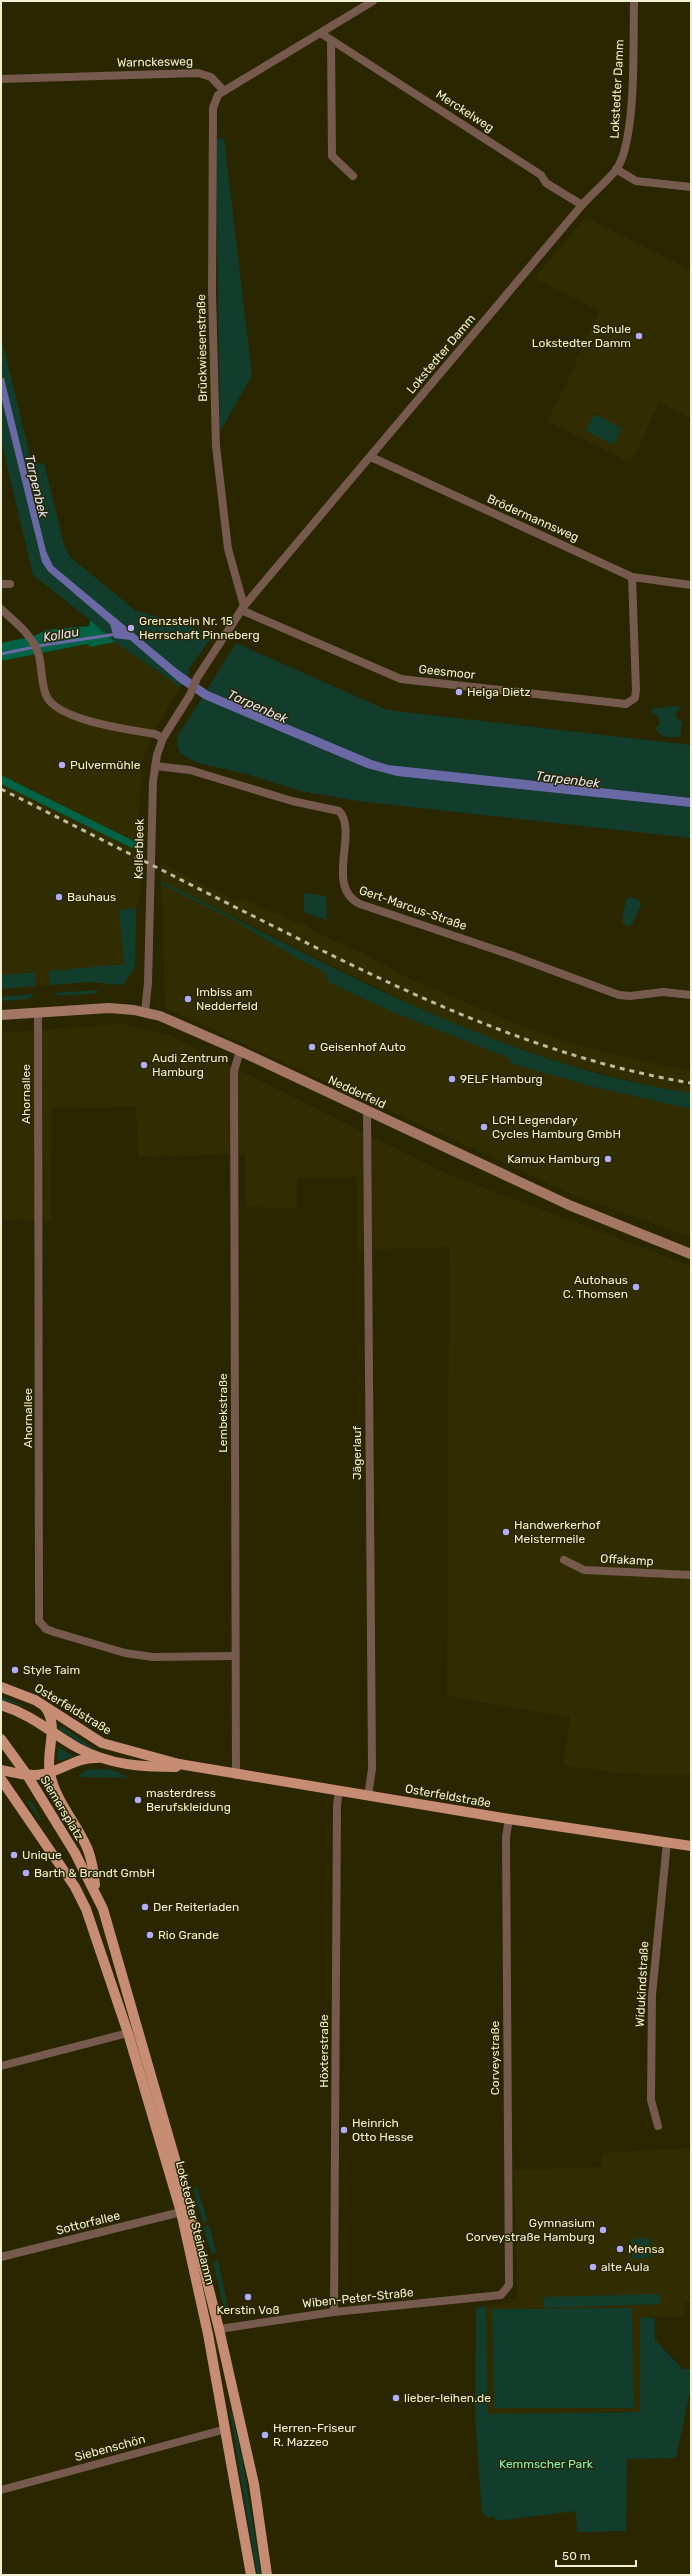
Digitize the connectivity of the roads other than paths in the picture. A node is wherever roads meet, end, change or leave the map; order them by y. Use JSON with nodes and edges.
{"nodes":[{"id":1,"x":372,"y":1,"type":"edge"},
{"id":2,"x":634,"y":1,"type":"edge"},
{"id":3,"x":322,"y":34,"type":"junction"},
{"id":4,"x":331,"y":40,"type":"junction"},
{"id":5,"x":1,"y":79,"type":"edge"},
{"id":6,"x":224,"y":91,"type":"junction"},
{"id":7,"x":616,"y":169,"type":"junction"},
{"id":8,"x":353,"y":176,"type":"dead end"},
{"id":9,"x":691,"y":187,"type":"edge"},
{"id":10,"x":582,"y":205,"type":"junction"},
{"id":11,"x":371,"y":456,"type":"junction"},
{"id":12,"x":632,"y":577,"type":"junction"},
{"id":13,"x":691,"y":585,"type":"edge"},
{"id":14,"x":242,"y":608,"type":"junction"},
{"id":15,"x":1,"y":609,"type":"edge"},
{"id":16,"x":190,"y":695,"type":"joint"},
{"id":17,"x":163,"y":738,"type":"junction"},
{"id":18,"x":155,"y":766,"type":"junction"},
{"id":19,"x":691,"y":995,"type":"edge"},
{"id":20,"x":38,"y":1012,"type":"junction"},
{"id":21,"x":145,"y":1012,"type":"junction"},
{"id":22,"x":1,"y":1015,"type":"edge"},
{"id":23,"x":240,"y":1051,"type":"junction"},
{"id":24,"x":368,"y":1111,"type":"junction"},
{"id":25,"x":691,"y":1254,"type":"edge"},
{"id":26,"x":564,"y":1560,"type":"dead end"},
{"id":27,"x":691,"y":1575,"type":"edge"},
{"id":28,"x":235,"y":1656,"type":"junction"},
{"id":29,"x":1,"y":1688,"type":"edge"},
{"id":30,"x":1,"y":1705,"type":"edge"},
{"id":31,"x":43,"y":1705,"type":"junction"},
{"id":32,"x":52,"y":1730,"type":"junction"},
{"id":33,"x":1,"y":1739,"type":"edge"},
{"id":34,"x":101,"y":1758,"type":"junction"},
{"id":35,"x":202,"y":1769,"type":"junction"},
{"id":36,"x":1,"y":1770,"type":"edge"},
{"id":37,"x":50,"y":1773,"type":"junction"},
{"id":38,"x":27,"y":1775,"type":"junction"},
{"id":39,"x":236,"y":1775,"type":"junction"},
{"id":40,"x":1,"y":1779,"type":"edge"},
{"id":41,"x":339,"y":1791,"type":"junction"},
{"id":42,"x":368,"y":1796,"type":"junction"},
{"id":43,"x":509,"y":1819,"type":"junction"},
{"id":44,"x":667,"y":1842,"type":"junction"},
{"id":45,"x":691,"y":1846,"type":"edge"},
{"id":46,"x":96,"y":1893,"type":"junction"},
{"id":47,"x":128,"y":2033,"type":"junction"},
{"id":48,"x":1,"y":2066,"type":"edge"},
{"id":49,"x":658,"y":2126,"type":"dead end"},
{"id":50,"x":180,"y":2212,"type":"junction"},
{"id":51,"x":1,"y":2257,"type":"edge"},
{"id":52,"x":501,"y":2294,"type":"joint"},
{"id":53,"x":334,"y":2312,"type":"junction"},
{"id":54,"x":219,"y":2328,"type":"junction"},
{"id":55,"x":226,"y":2429,"type":"junction"},
{"id":56,"x":1,"y":2490,"type":"edge"},
{"id":57,"x":251,"y":2575,"type":"edge"},
{"id":58,"x":267,"y":2575,"type":"edge"}],
"edges":[{"from":1,"to":3,"type":"street"},
{"from":2,"to":7,"type":"street","name":"Lokstedter Damm"},
{"from":3,"to":4,"type":"street","name":"Merckelweg"},
{"from":3,"to":6,"type":"street"},
{"from":4,"to":8,"type":"street"},
{"from":4,"to":10,"type":"street","name":"Merckelweg"},
{"from":5,"to":6,"type":"street","name":"Warnckesweg"},
{"from":6,"to":14,"type":"street","name":"Brückwiesenstraße"},
{"from":7,"to":9,"type":"street"},
{"from":7,"to":10,"type":"street","name":"Lokstedter Damm"},
{"from":10,"to":11,"type":"street","name":"Lokstedter Damm"},
{"from":11,"to":12,"type":"street","name":"Brödermannsweg"},
{"from":11,"to":14,"type":"street","name":"Lokstedter Damm"},
{"from":12,"to":13,"type":"street","name":"Brödermannsweg"},
{"from":12,"to":14,"type":"street","name":"Geesmoor"},
{"from":14,"to":16,"type":"street","name":"Lokstedter Damm"},
{"from":15,"to":17,"type":"street"},
{"from":16,"to":17,"type":"street","name":"Kellerbleek"},
{"from":17,"to":18,"type":"street","name":"Kellerbleek"},
{"from":18,"to":19,"type":"street","name":"Gert-Marcus-Straße"},
{"from":18,"to":21,"type":"street","name":"Kellerbleek"},
{"from":20,"to":21,"type":"main road","name":"Nedderfeld"},
{"from":20,"to":22,"type":"main road","name":"Nedderfeld"},
{"from":20,"to":28,"type":"street","name":"Ahornallee"},
{"from":21,"to":23,"type":"main road","name":"Nedderfeld"},
{"from":23,"to":24,"type":"main road","name":"Nedderfeld"},
{"from":23,"to":28,"type":"street","name":"Lembekstraße"},
{"from":24,"to":25,"type":"main road","name":"Nedderfeld"},
{"from":24,"to":42,"type":"street","name":"Jägerlauf"},
{"from":26,"to":27,"type":"street","name":"Offakamp"},
{"from":28,"to":39,"type":"street","name":"Lembekstraße"},
{"from":29,"to":31,"type":"main road","name":"Osterfeldstraße"},
{"from":30,"to":32,"type":"main road","name":"Osterfeldstraße"},
{"from":31,"to":32,"type":"main road"},
{"from":31,"to":35,"type":"main road","name":"Osterfeldstraße"},
{"from":32,"to":34,"type":"main road","name":"Osterfeldstraße"},
{"from":32,"to":37,"type":"main road"},
{"from":33,"to":38,"type":"main road","name":"Siemersplatz"},
{"from":34,"to":35,"type":"main road","name":"Osterfeldstraße"},
{"from":34,"to":37,"type":"main road"},
{"from":35,"to":39,"type":"main road","name":"Osterfeldstraße"},
{"from":36,"to":38,"type":"main road"},
{"from":37,"to":38,"type":"main road"},
{"from":37,"to":46,"type":"main road"},
{"from":38,"to":46,"type":"main road","name":"Siemersplatz"},
{"from":39,"to":41,"type":"main road","name":"Osterfeldstraße"},
{"from":40,"to":47,"type":"main road","name":"Lokstedter Steindamm"},
{"from":41,"to":42,"type":"main road","name":"Osterfeldstraße"},
{"from":41,"to":53,"type":"street","name":"Höxterstraße"},
{"from":42,"to":43,"type":"main road","name":"Osterfeldstraße"},
{"from":43,"to":44,"type":"main road","name":"Osterfeldstraße"},
{"from":43,"to":52,"type":"street","name":"Corveystraße"},
{"from":44,"to":45,"type":"main road","name":"Osterfeldstraße"},
{"from":44,"to":49,"type":"street","name":"Widukindstraße"},
{"from":46,"to":54,"type":"main road","name":"Lokstedter Steindamm"},
{"from":47,"to":48,"type":"street"},
{"from":47,"to":50,"type":"main road","name":"Lokstedter Steindamm"},
{"from":50,"to":51,"type":"street","name":"Sottorfallee"},
{"from":50,"to":55,"type":"main road","name":"Lokstedter Steindamm"},
{"from":52,"to":53,"type":"street","name":"Wiben-Peter-Straße"},
{"from":53,"to":54,"type":"street","name":"Wiben-Peter-Straße"},
{"from":54,"to":58,"type":"main road","name":"Lokstedter Steindamm"},
{"from":55,"to":56,"type":"street","name":"Siebenschön"},
{"from":55,"to":57,"type":"main road","name":"Lokstedter Steindamm"}]}
